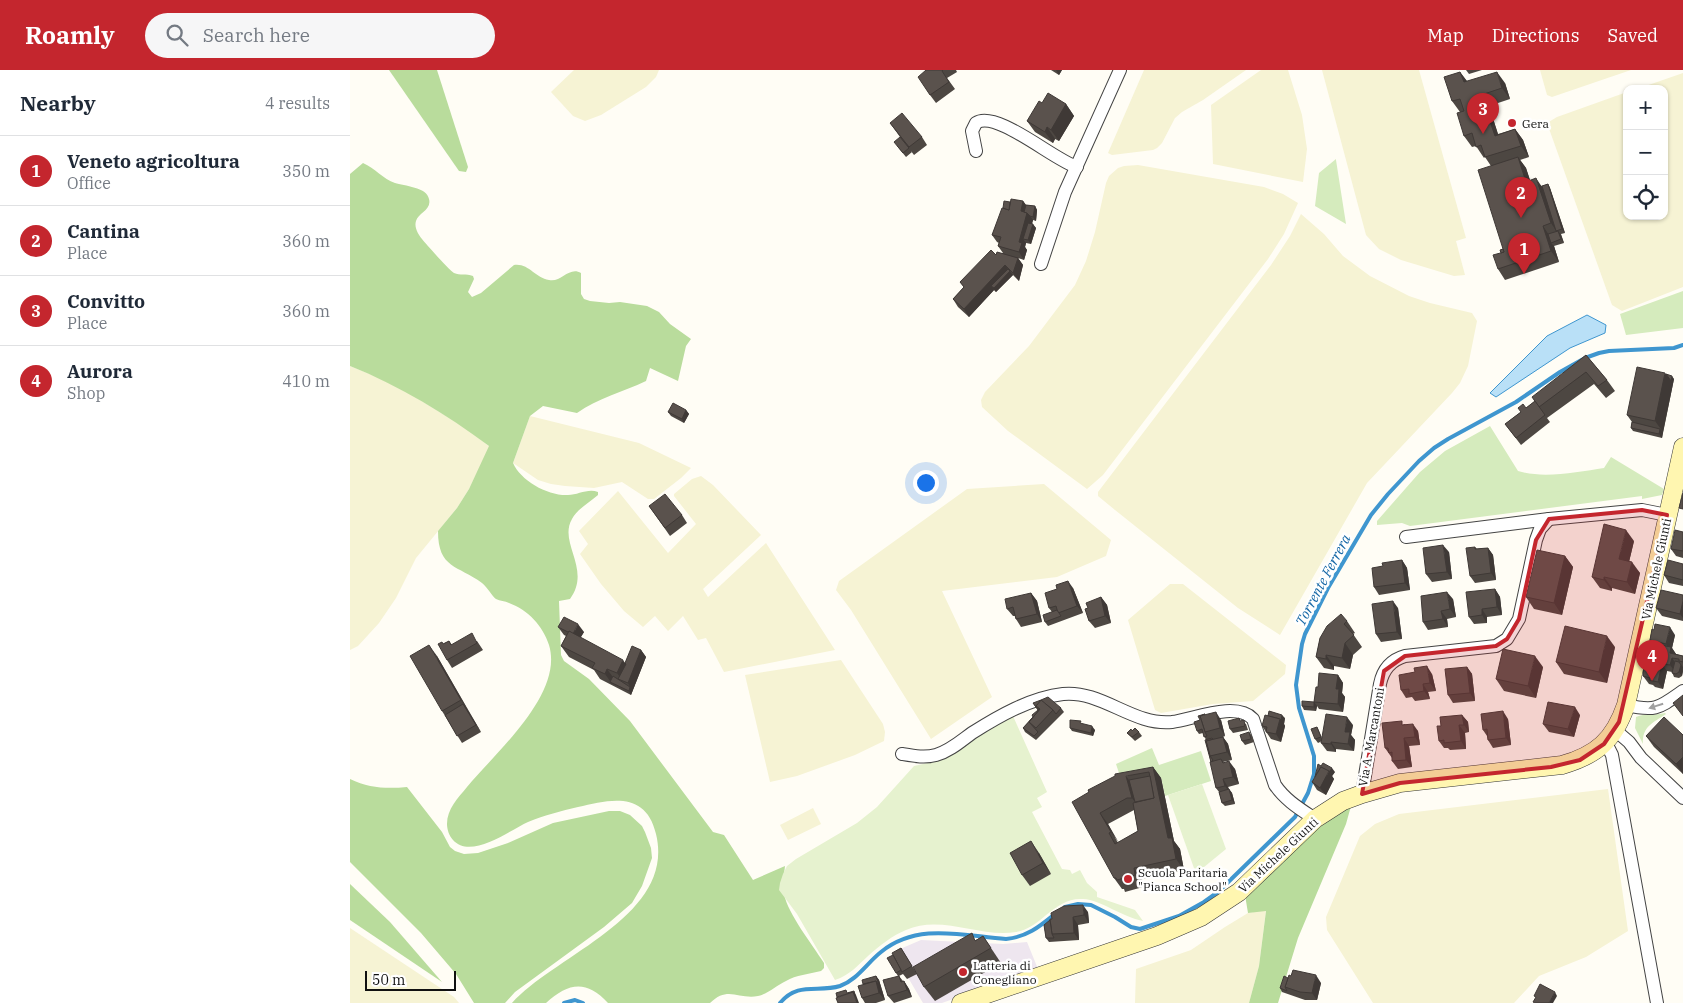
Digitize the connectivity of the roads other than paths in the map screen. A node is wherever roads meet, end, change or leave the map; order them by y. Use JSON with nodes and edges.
{"nodes":[{"id":1,"x":1120,"y":70,"type":"edge"},
{"id":2,"x":976,"y":151,"type":"dead end"},
{"id":3,"x":1077,"y":166,"type":"junction"},
{"id":4,"x":1041,"y":264,"type":"dead end"},
{"id":5,"x":1683,"y":447,"type":"edge"},
{"id":6,"x":1667,"y":515,"type":"junction"},
{"id":7,"x":1548,"y":519,"type":"junction"},
{"id":8,"x":1406,"y":537,"type":"dead end"},
{"id":9,"x":1683,"y":691,"type":"edge"},
{"id":10,"x":1626,"y":705,"type":"junction"},
{"id":11,"x":1615,"y":730,"type":"junction"},
{"id":12,"x":1604,"y":744,"type":"junction"},
{"id":13,"x":902,"y":754,"type":"dead end"},
{"id":14,"x":1641,"y":758,"type":"junction"},
{"id":15,"x":1362,"y":794,"type":"junction"},
{"id":16,"x":1683,"y":798,"type":"edge"},
{"id":17,"x":1306,"y":813,"type":"junction"},
{"id":18,"x":961,"y":1003,"type":"edge"},
{"id":19,"x":1657,"y":1003,"type":"edge"}],
"edges":[{"from":1,"to":3,"type":"street"},
{"from":2,"to":3,"type":"street"},
{"from":3,"to":4,"type":"street"},
{"from":5,"to":6,"type":"street","name":"Via Michele Giunti"},
{"from":6,"to":7,"type":"street"},
{"from":6,"to":10,"type":"street","name":"Via Michele Giunti"},
{"from":7,"to":8,"type":"street"},
{"from":7,"to":15,"type":"street","name":"Via A. Marcantoni"},
{"from":9,"to":10,"type":"street","one_way":true},
{"from":10,"to":11,"type":"street","name":"Via Michele Giunti"},
{"from":11,"to":12,"type":"street","name":"Via Michele Giunti"},
{"from":11,"to":14,"type":"street"},
{"from":12,"to":14,"type":"street"},
{"from":12,"to":15,"type":"street","name":"Via Michele Giunti"},
{"from":12,"to":19,"type":"street"},
{"from":13,"to":17,"type":"street"},
{"from":14,"to":16,"type":"street"},
{"from":15,"to":17,"type":"street","name":"Via Michele Giunti"},
{"from":17,"to":18,"type":"street","name":"Via Michele Giunti"}]}
